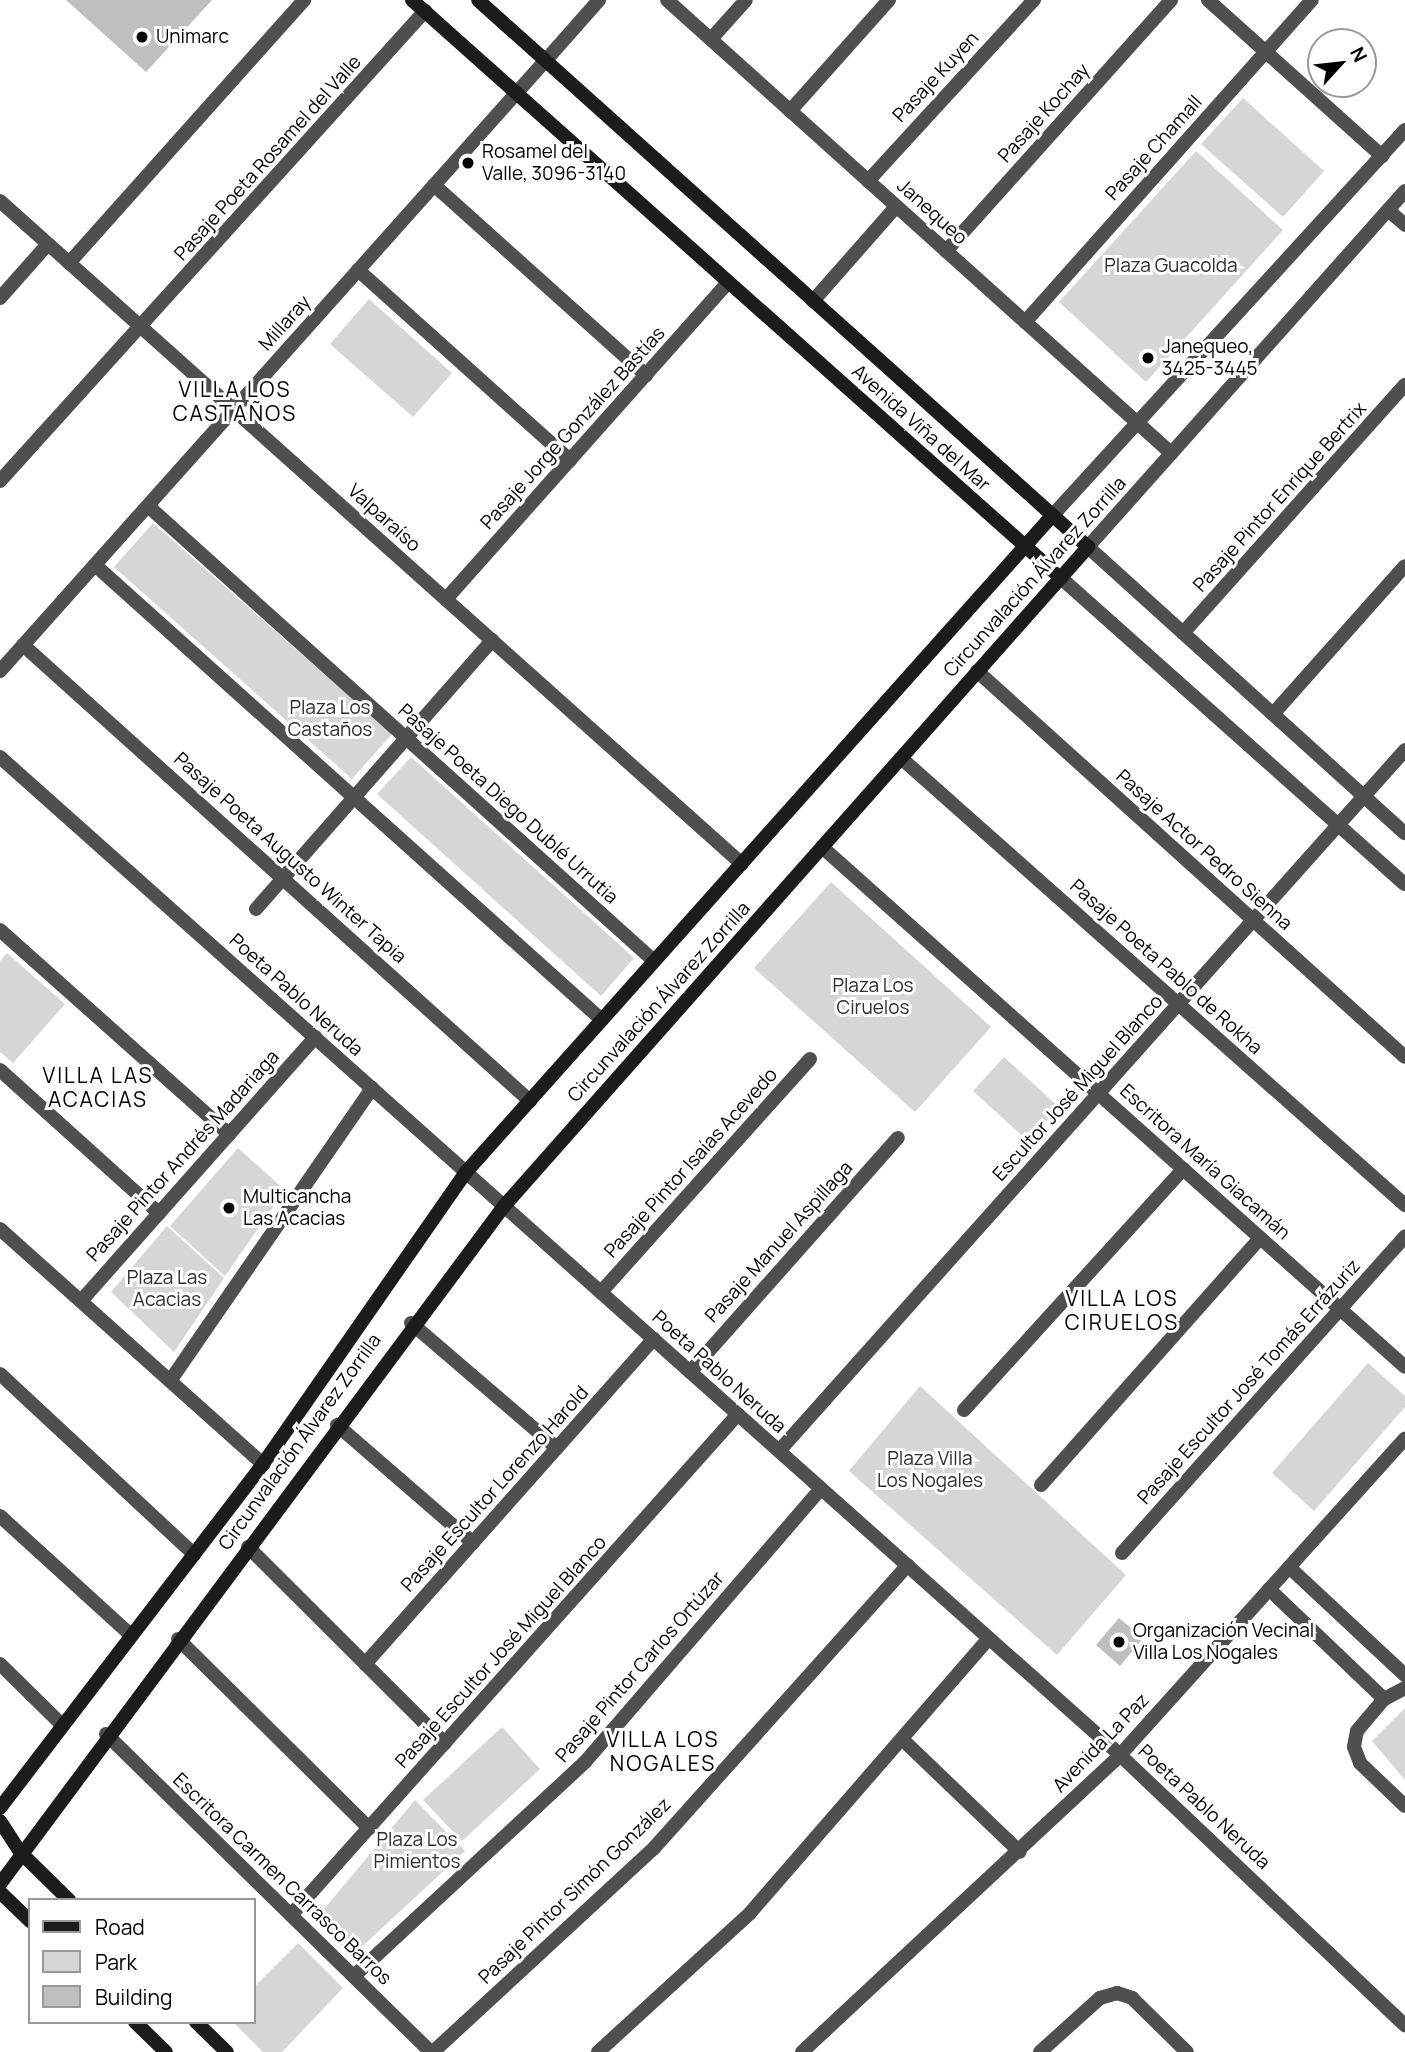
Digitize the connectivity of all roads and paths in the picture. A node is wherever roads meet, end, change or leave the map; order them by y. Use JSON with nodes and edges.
{"nodes":[{"id":1,"x":304,"y":0,"type":"edge"},
{"id":2,"x":412,"y":0,"type":"edge"},
{"id":3,"x":478,"y":0,"type":"edge"},
{"id":4,"x":599,"y":0,"type":"edge"},
{"id":5,"x":667,"y":0,"type":"edge"},
{"id":6,"x":746,"y":0,"type":"edge"},
{"id":7,"x":889,"y":0,"type":"edge"},
{"id":8,"x":1034,"y":0,"type":"edge"},
{"id":9,"x":1171,"y":0,"type":"edge"},
{"id":10,"x":1208,"y":0,"type":"edge"},
{"id":11,"x":1312,"y":0,"type":"edge"},
{"id":12,"x":425,"y":11,"type":"junction"},
{"id":13,"x":710,"y":39,"type":"junction"},
{"id":14,"x":1265,"y":51,"type":"junction"},
{"id":15,"x":545,"y":60,"type":"junction"},
{"id":16,"x":516,"y":93,"type":"junction"},
{"id":17,"x":790,"y":111,"type":"junction"},
{"id":18,"x":1405,"y":130,"type":"edge"},
{"id":19,"x":1382,"y":156,"type":"junction"},
{"id":20,"x":867,"y":181,"type":"junction"},
{"id":21,"x":434,"y":185,"type":"junction"},
{"id":22,"x":1405,"y":191,"type":"edge"},
{"id":23,"x":0,"y":201,"type":"edge"},
{"id":24,"x":896,"y":207,"type":"junction"},
{"id":25,"x":1388,"y":210,"type":"junction"},
{"id":26,"x":1405,"y":225,"type":"edge"},
{"id":27,"x":48,"y":244,"type":"junction"},
{"id":28,"x":946,"y":251,"type":"junction"},
{"id":29,"x":69,"y":263,"type":"junction"},
{"id":30,"x":358,"y":270,"type":"junction"},
{"id":31,"x":728,"y":283,"type":"junction"},
{"id":32,"x":0,"y":298,"type":"edge"},
{"id":33,"x":813,"y":301,"type":"junction"},
{"id":34,"x":1025,"y":321,"type":"junction"},
{"id":35,"x":137,"y":328,"type":"junction"},
{"id":36,"x":646,"y":375,"type":"junction"},
{"id":37,"x":1405,"y":385,"type":"edge"},
{"id":38,"x":233,"y":410,"type":"junction"},
{"id":39,"x":1136,"y":422,"type":"junction"},
{"id":40,"x":1171,"y":453,"type":"junction"},
{"id":41,"x":570,"y":460,"type":"junction"},
{"id":42,"x":0,"y":481,"type":"edge"},
{"id":43,"x":148,"y":506,"type":"junction"},
{"id":44,"x":1052,"y":516,"type":"junction"},
{"id":45,"x":1025,"y":546,"type":"junction"},
{"id":46,"x":1088,"y":547,"type":"junction"},
{"id":47,"x":95,"y":565,"type":"junction"},
{"id":48,"x":1405,"y":566,"type":"edge"},
{"id":49,"x":1060,"y":578,"type":"junction"},
{"id":50,"x":446,"y":599,"type":"junction"},
{"id":51,"x":1183,"y":633,"type":"junction"},
{"id":52,"x":492,"y":640,"type":"junction"},
{"id":53,"x":23,"y":645,"type":"junction"},
{"id":54,"x":0,"y":671,"type":"edge"},
{"id":55,"x":977,"y":671,"type":"junction"},
{"id":56,"x":1273,"y":714,"type":"junction"},
{"id":57,"x":406,"y":738,"type":"junction"},
{"id":58,"x":1405,"y":750,"type":"edge"},
{"id":59,"x":0,"y":757,"type":"edge"},
{"id":60,"x":901,"y":758,"type":"junction"},
{"id":61,"x":1364,"y":796,"type":"junction"},
{"id":62,"x":354,"y":797,"type":"junction"},
{"id":63,"x":1339,"y":825,"type":"junction"},
{"id":64,"x":1405,"y":832,"type":"edge"},
{"id":65,"x":822,"y":847,"type":"junction"},
{"id":66,"x":742,"y":864,"type":"junction"},
{"id":67,"x":282,"y":878,"type":"junction"},
{"id":68,"x":1405,"y":884,"type":"edge"},
{"id":69,"x":256,"y":909,"type":"dead end"},
{"id":70,"x":1253,"y":920,"type":"junction"},
{"id":71,"x":0,"y":930,"type":"edge"},
{"id":72,"x":654,"y":961,"type":"junction"},
{"id":73,"x":1178,"y":1004,"type":"junction"},
{"id":74,"x":602,"y":1020,"type":"junction"},
{"id":75,"x":315,"y":1037,"type":"junction"},
{"id":76,"x":1405,"y":1057,"type":"edge"},
{"id":77,"x":810,"y":1059,"type":"dead end"},
{"id":78,"x":0,"y":1070,"type":"edge"},
{"id":79,"x":372,"y":1088,"type":"junction"},
{"id":80,"x":1099,"y":1094,"type":"junction"},
{"id":81,"x":530,"y":1101,"type":"junction"},
{"id":82,"x":229,"y":1134,"type":"junction"},
{"id":83,"x":898,"y":1138,"type":"dead end"},
{"id":84,"x":1183,"y":1169,"type":"junction"},
{"id":85,"x":466,"y":1172,"type":"junction"},
{"id":86,"x":1405,"y":1205,"type":"edge"},
{"id":87,"x":504,"y":1206,"type":"junction"},
{"id":88,"x":159,"y":1213,"type":"junction"},
{"id":89,"x":1,"y":1231,"type":"edge"},
{"id":90,"x":1405,"y":1236,"type":"edge"},
{"id":91,"x":1260,"y":1238,"type":"junction"},
{"id":92,"x":601,"y":1292,"type":"junction"},
{"id":93,"x":81,"y":1301,"type":"junction"},
{"id":94,"x":1340,"y":1309,"type":"junction"},
{"id":95,"x":411,"y":1323,"type":"junction"},
{"id":96,"x":654,"y":1339,"type":"junction"},
{"id":97,"x":1405,"y":1367,"type":"edge"},
{"id":98,"x":690,"y":1371,"type":"junction"},
{"id":99,"x":170,"y":1381,"type":"junction"},
{"id":100,"x":3,"y":1384,"type":"edge"},
{"id":101,"x":964,"y":1410,"type":"dead end"},
{"id":102,"x":738,"y":1414,"type":"junction"},
{"id":103,"x":337,"y":1425,"type":"junction"},
{"id":104,"x":1402,"y":1447,"type":"edge"},
{"id":105,"x":557,"y":1448,"type":"junction"},
{"id":106,"x":779,"y":1451,"type":"junction"},
{"id":107,"x":263,"y":1464,"type":"junction"},
{"id":108,"x":1041,"y":1485,"type":"dead end"},
{"id":109,"x":821,"y":1489,"type":"junction"},
{"id":110,"x":0,"y":1516,"type":"edge"},
{"id":111,"x":472,"y":1543,"type":"junction"},
{"id":112,"x":248,"y":1546,"type":"junction"},
{"id":113,"x":1122,"y":1553,"type":"dead end"},
{"id":114,"x":194,"y":1554,"type":"junction"},
{"id":115,"x":908,"y":1565,"type":"junction"},
{"id":116,"x":1289,"y":1567,"type":"junction"},
{"id":117,"x":1269,"y":1589,"type":"junction"},
{"id":118,"x":131,"y":1635,"type":"junction"},
{"id":119,"x":989,"y":1638,"type":"junction"},
{"id":120,"x":178,"y":1639,"type":"junction"},
{"id":121,"x":0,"y":1664,"type":"edge"},
{"id":122,"x":365,"y":1664,"type":"junction"},
{"id":123,"x":1405,"y":1675,"type":"edge"},
{"id":124,"x":1405,"y":1688,"type":"edge"},
{"id":125,"x":1384,"y":1699,"type":"junction"},
{"id":126,"x":61,"y":1724,"type":"junction"},
{"id":127,"x":106,"y":1734,"type":"junction"},
{"id":128,"x":902,"y":1739,"type":"junction"},
{"id":129,"x":445,"y":1744,"type":"junction"},
{"id":130,"x":1120,"y":1755,"type":"junction"},
{"id":131,"x":1405,"y":1806,"type":"edge"},
{"id":132,"x":0,"y":1808,"type":"edge"},
{"id":133,"x":0,"y":1821,"type":"edge"},
{"id":134,"x":369,"y":1828,"type":"junction"},
{"id":135,"x":20,"y":1852,"type":"junction"},
{"id":136,"x":1020,"y":1852,"type":"junction"},
{"id":137,"x":0,"y":1884,"type":"edge"},
{"id":138,"x":0,"y":1892,"type":"edge"},
{"id":139,"x":67,"y":1898,"type":"edge"},
{"id":140,"x":291,"y":1915,"type":"junction"},
{"id":141,"x":28,"y":1919,"type":"edge"},
{"id":142,"x":354,"y":1976,"type":"junction"},
{"id":143,"x":137,"y":2024,"type":"edge"},
{"id":144,"x":198,"y":2024,"type":"edge"},
{"id":145,"x":1405,"y":2025,"type":"edge"},
{"id":146,"x":166,"y":2052,"type":"edge"},
{"id":147,"x":227,"y":2052,"type":"edge"},
{"id":148,"x":432,"y":2052,"type":"edge"},
{"id":149,"x":598,"y":2052,"type":"edge"},
{"id":150,"x":802,"y":2052,"type":"edge"},
{"id":151,"x":1040,"y":2052,"type":"edge"},
{"id":152,"x":1187,"y":2052,"type":"edge"}],
"edges":[{"from":1,"to":29,"type":"street"},
{"from":2,"to":12,"type":"main road","name":"Avenida Viña del Mar"},
{"from":3,"to":15,"type":"main road","name":"Avenida Viña del Mar"},
{"from":4,"to":15,"type":"street","name":"Millaray"},
{"from":5,"to":13,"type":"street","name":"Janequeo"},
{"from":6,"to":13,"type":"street"},
{"from":7,"to":17,"type":"street"},
{"from":8,"to":20,"type":"street","name":"Pasaje Kuyen"},
{"from":9,"to":28,"type":"street","name":"Pasaje Kochay"},
{"from":10,"to":14,"type":"street"},
{"from":11,"to":14,"type":"street","name":"Pasaje Chamall"},
{"from":12,"to":16,"type":"main road","name":"Avenida Viña del Mar"},
{"from":12,"to":35,"type":"street","name":"Pasaje Poeta Rosamel del Valle"},
{"from":13,"to":17,"type":"street","name":"Janequeo"},
{"from":14,"to":19,"type":"street"},
{"from":14,"to":34,"type":"street","name":"Pasaje Chamall"},
{"from":15,"to":16,"type":"street","name":"Millaray"},
{"from":15,"to":33,"type":"main road","name":"Avenida Viña del Mar"},
{"from":16,"to":21,"type":"street","name":"Millaray"},
{"from":16,"to":31,"type":"main road","name":"Avenida Viña del Mar"},
{"from":17,"to":20,"type":"street","name":"Janequeo"},
{"from":18,"to":19,"type":"street","name":"Circunvalación Álvarez Zorrilla"},
{"from":19,"to":39,"type":"street","name":"Circunvalación Álvarez Zorrilla"},
{"from":20,"to":24,"type":"street","name":"Janequeo"},
{"from":21,"to":30,"type":"street","name":"Millaray"},
{"from":21,"to":36,"type":"street"},
{"from":22,"to":25,"type":"street","name":"Circunvalación Álvarez Zorrilla"},
{"from":23,"to":27,"type":"street","name":"Valparaíso"},
{"from":24,"to":28,"type":"street","name":"Janequeo"},
{"from":24,"to":33,"type":"street"},
{"from":25,"to":26,"type":"street"},
{"from":25,"to":40,"type":"street","name":"Circunvalación Álvarez Zorrilla"},
{"from":27,"to":29,"type":"street","name":"Valparaíso"},
{"from":27,"to":32,"type":"street"},
{"from":28,"to":34,"type":"street","name":"Janequeo"},
{"from":29,"to":35,"type":"street","name":"Valparaíso"},
{"from":30,"to":38,"type":"street","name":"Millaray"},
{"from":30,"to":41,"type":"street"},
{"from":31,"to":36,"type":"street","name":"Pasaje Jorge González Bastías"},
{"from":31,"to":45,"type":"main road","name":"Avenida Viña del Mar"},
{"from":33,"to":44,"type":"main road","name":"Avenida Viña del Mar"},
{"from":34,"to":39,"type":"street","name":"Janequeo"},
{"from":35,"to":38,"type":"street","name":"Valparaíso"},
{"from":35,"to":42,"type":"street","name":"Pasaje Poeta Rosamel del Valle"},
{"from":36,"to":41,"type":"street","name":"Pasaje Jorge González Bastías"},
{"from":37,"to":51,"type":"street","name":"Pasaje Pintor Enrique Bertrix"},
{"from":38,"to":43,"type":"street","name":"Millaray"},
{"from":38,"to":50,"type":"street","name":"Valparaíso"},
{"from":39,"to":40,"type":"street","name":"Janequeo"},
{"from":39,"to":44,"type":"street","name":"Circunvalación Álvarez Zorrilla"},
{"from":40,"to":46,"type":"street","name":"Circunvalación Álvarez Zorrilla"},
{"from":41,"to":50,"type":"street","name":"Pasaje Jorge González Bastías"},
{"from":43,"to":47,"type":"street","name":"Millaray"},
{"from":43,"to":57,"type":"street","name":"Pasaje Poeta Diego Dublé Urrutia"},
{"from":44,"to":45,"type":"main road","name":"Circunvalación Álvarez Zorrilla"},
{"from":44,"to":46,"type":"main road","name":"Avenida Viña del Mar"},
{"from":45,"to":49,"type":"main road","name":"Avenida Viña del Mar"},
{"from":45,"to":66,"type":"main road","name":"Circunvalación Álvarez Zorrilla"},
{"from":46,"to":49,"type":"main road","name":"Circunvalación Álvarez Zorrilla"},
{"from":46,"to":51,"type":"street","name":"Avenida Viña del Mar"},
{"from":47,"to":53,"type":"street","name":"Millaray"},
{"from":47,"to":62,"type":"street"},
{"from":48,"to":56,"type":"street"},
{"from":49,"to":55,"type":"main road","name":"Circunvalación Álvarez Zorrilla"},
{"from":49,"to":63,"type":"street","name":"Avenida Viña del Mar"},
{"from":50,"to":52,"type":"street","name":"Valparaíso"},
{"from":51,"to":56,"type":"street","name":"Avenida Viña del Mar"},
{"from":52,"to":57,"type":"street"},
{"from":52,"to":66,"type":"street","name":"Valparaíso"},
{"from":53,"to":54,"type":"street","name":"Millaray"},
{"from":53,"to":67,"type":"street","name":"Pasaje Poeta Augusto Winter Tapia"},
{"from":55,"to":60,"type":"main road","name":"Circunvalación Álvarez Zorrilla"},
{"from":55,"to":70,"type":"street","name":"Pasaje Actor Pedro Sienna"},
{"from":56,"to":61,"type":"street","name":"Avenida Viña del Mar"},
{"from":57,"to":62,"type":"street"},
{"from":57,"to":72,"type":"street","name":"Pasaje Poeta Diego Dublé Urrutia"},
{"from":58,"to":61,"type":"street","name":"Escultor José Miguel Blanco"},
{"from":59,"to":75,"type":"street","name":"Poeta Pablo Neruda"},
{"from":60,"to":65,"type":"main road","name":"Circunvalación Álvarez Zorrilla"},
{"from":60,"to":73,"type":"street","name":"Pasaje Poeta Pablo de Rokha"},
{"from":61,"to":63,"type":"street","name":"Escultor José Miguel Blanco"},
{"from":61,"to":64,"type":"street","name":"Avenida Viña del Mar"},
{"from":62,"to":67,"type":"street"},
{"from":62,"to":74,"type":"street"},
{"from":63,"to":68,"type":"street","name":"Avenida Viña del Mar"},
{"from":63,"to":70,"type":"street","name":"Escultor José Miguel Blanco"},
{"from":65,"to":80,"type":"street","name":"Escritora María Giacamán"},
{"from":65,"to":87,"type":"main road","name":"Circunvalación Álvarez Zorrilla"},
{"from":66,"to":72,"type":"main road","name":"Circunvalación Álvarez Zorrilla"},
{"from":67,"to":69,"type":"street"},
{"from":67,"to":81,"type":"street","name":"Pasaje Poeta Augusto Winter Tapia"},
{"from":70,"to":73,"type":"street","name":"Escultor José Miguel Blanco"},
{"from":70,"to":76,"type":"street","name":"Pasaje Actor Pedro Sienna"},
{"from":71,"to":82,"type":"street"},
{"from":72,"to":74,"type":"main road","name":"Circunvalación Álvarez Zorrilla"},
{"from":73,"to":80,"type":"street","name":"Escultor José Miguel Blanco"},
{"from":73,"to":86,"type":"street","name":"Pasaje Poeta Pablo de Rokha"},
{"from":74,"to":81,"type":"main road","name":"Circunvalación Álvarez Zorrilla"},
{"from":75,"to":79,"type":"street","name":"Poeta Pablo Neruda"},
{"from":75,"to":82,"type":"street","name":"Pasaje Pintor Andrés Madariaga"},
{"from":77,"to":92,"type":"street","name":"Pasaje Pintor Isaías Acevedo"},
{"from":78,"to":88,"type":"street"},
{"from":79,"to":85,"type":"street","name":"Poeta Pablo Neruda"},
{"from":79,"to":99,"type":"street"},
{"from":80,"to":84,"type":"street","name":"Escritora María Giacamán"},
{"from":80,"to":106,"type":"street","name":"Escultor José Miguel Blanco"},
{"from":81,"to":85,"type":"main road","name":"Circunvalación Álvarez Zorrilla"},
{"from":82,"to":88,"type":"street","name":"Pasaje Pintor Andrés Madariaga"},
{"from":83,"to":98,"type":"street","name":"Pasaje Manuel Aspillaga"},
{"from":84,"to":91,"type":"street","name":"Escritora María Giacamán"},
{"from":84,"to":101,"type":"street"},
{"from":85,"to":87,"type":"street","name":"Poeta Pablo Neruda"},
{"from":85,"to":107,"type":"main road","name":"Circunvalación Álvarez Zorrilla"},
{"from":87,"to":92,"type":"street","name":"Poeta Pablo Neruda"},
{"from":87,"to":95,"type":"main road","name":"Circunvalación Álvarez Zorrilla"},
{"from":88,"to":93,"type":"street","name":"Pasaje Pintor Andrés Madariaga"},
{"from":89,"to":93,"type":"street"},
{"from":90,"to":94,"type":"street","name":"Pasaje Escultor José Tomás Errázuriz"},
{"from":91,"to":94,"type":"street","name":"Escritora María Giacamán"},
{"from":91,"to":108,"type":"street"},
{"from":92,"to":96,"type":"street","name":"Poeta Pablo Neruda"},
{"from":93,"to":99,"type":"street"},
{"from":94,"to":97,"type":"street","name":"Escritora María Giacamán"},
{"from":94,"to":113,"type":"street","name":"Pasaje Escultor José Tomás Errázuriz"},
{"from":95,"to":103,"type":"main road","name":"Circunvalación Álvarez Zorrilla"},
{"from":95,"to":105,"type":"street"},
{"from":96,"to":98,"type":"street","name":"Poeta Pablo Neruda"},
{"from":96,"to":105,"type":"street","name":"Pasaje Escultor Lorenzo Harold"},
{"from":98,"to":102,"type":"street","name":"Poeta Pablo Neruda"},
{"from":99,"to":107,"type":"street"},
{"from":100,"to":114,"type":"street"},
{"from":102,"to":106,"type":"street","name":"Poeta Pablo Neruda"},
{"from":102,"to":129,"type":"street","name":"Pasaje Escultor José Miguel Blanco"},
{"from":103,"to":111,"type":"street"},
{"from":103,"to":112,"type":"main road","name":"Circunvalación Álvarez Zorrilla"},
{"from":104,"to":116,"type":"street","name":"Avenida La Paz"},
{"from":105,"to":111,"type":"street","name":"Pasaje Escultor Lorenzo Harold"},
{"from":106,"to":109,"type":"street","name":"Poeta Pablo Neruda"},
{"from":107,"to":114,"type":"main road","name":"Circunvalación Álvarez Zorrilla"},
{"from":109,"to":115,"type":"street","name":"Poeta Pablo Neruda"},
{"from":109,"to":142,"type":"street","name":"Pasaje Pintor Carlos Ortúzar"},
{"from":110,"to":118,"type":"street"},
{"from":111,"to":122,"type":"street","name":"Pasaje Escultor Lorenzo Harold"},
{"from":112,"to":120,"type":"main road","name":"Circunvalación Álvarez Zorrilla"},
{"from":112,"to":122,"type":"street"},
{"from":114,"to":118,"type":"main road","name":"Circunvalación Álvarez Zorrilla"},
{"from":115,"to":119,"type":"street","name":"Poeta Pablo Neruda"},
{"from":115,"to":148,"type":"street","name":"Pasaje Pintor Simón González"},
{"from":116,"to":117,"type":"street","name":"Avenida La Paz"},
{"from":116,"to":123,"type":"street"},
{"from":117,"to":125,"type":"street"},
{"from":117,"to":130,"type":"street","name":"Avenida La Paz"},
{"from":118,"to":126,"type":"main road","name":"Circunvalación Álvarez Zorrilla"},
{"from":119,"to":128,"type":"street"},
{"from":119,"to":130,"type":"street","name":"Poeta Pablo Neruda"},
{"from":120,"to":127,"type":"main road","name":"Circunvalación Álvarez Zorrilla"},
{"from":120,"to":134,"type":"street"},
{"from":121,"to":126,"type":"street"},
{"from":122,"to":129,"type":"street"},
{"from":124,"to":125,"type":"street"},
{"from":125,"to":131,"type":"street"},
{"from":126,"to":132,"type":"main road","name":"Circunvalación Álvarez Zorrilla"},
{"from":127,"to":135,"type":"main road","name":"Circunvalación Álvarez Zorrilla"},
{"from":127,"to":140,"type":"street","name":"Escritora Carmen Carrasco Barros"},
{"from":128,"to":136,"type":"street"},
{"from":128,"to":149,"type":"street"},
{"from":129,"to":134,"type":"street","name":"Pasaje Escultor José Miguel Blanco"},
{"from":130,"to":136,"type":"street","name":"Avenida La Paz"},
{"from":130,"to":145,"type":"street","name":"Poeta Pablo Neruda"},
{"from":133,"to":135,"type":"main road"},
{"from":134,"to":140,"type":"street","name":"Pasaje Escultor José Miguel Blanco"},
{"from":135,"to":137,"type":"main road","name":"Circunvalación Álvarez Zorrilla"},
{"from":135,"to":139,"type":"main road"},
{"from":136,"to":150,"type":"street","name":"Avenida La Paz"},
{"from":138,"to":141,"type":"main road"},
{"from":140,"to":142,"type":"street","name":"Escritora Carmen Carrasco Barros"},
{"from":142,"to":148,"type":"street","name":"Escritora Carmen Carrasco Barros"},
{"from":143,"to":146,"type":"main road"},
{"from":144,"to":147,"type":"main road"},
{"from":151,"to":152,"type":"street"}]}
